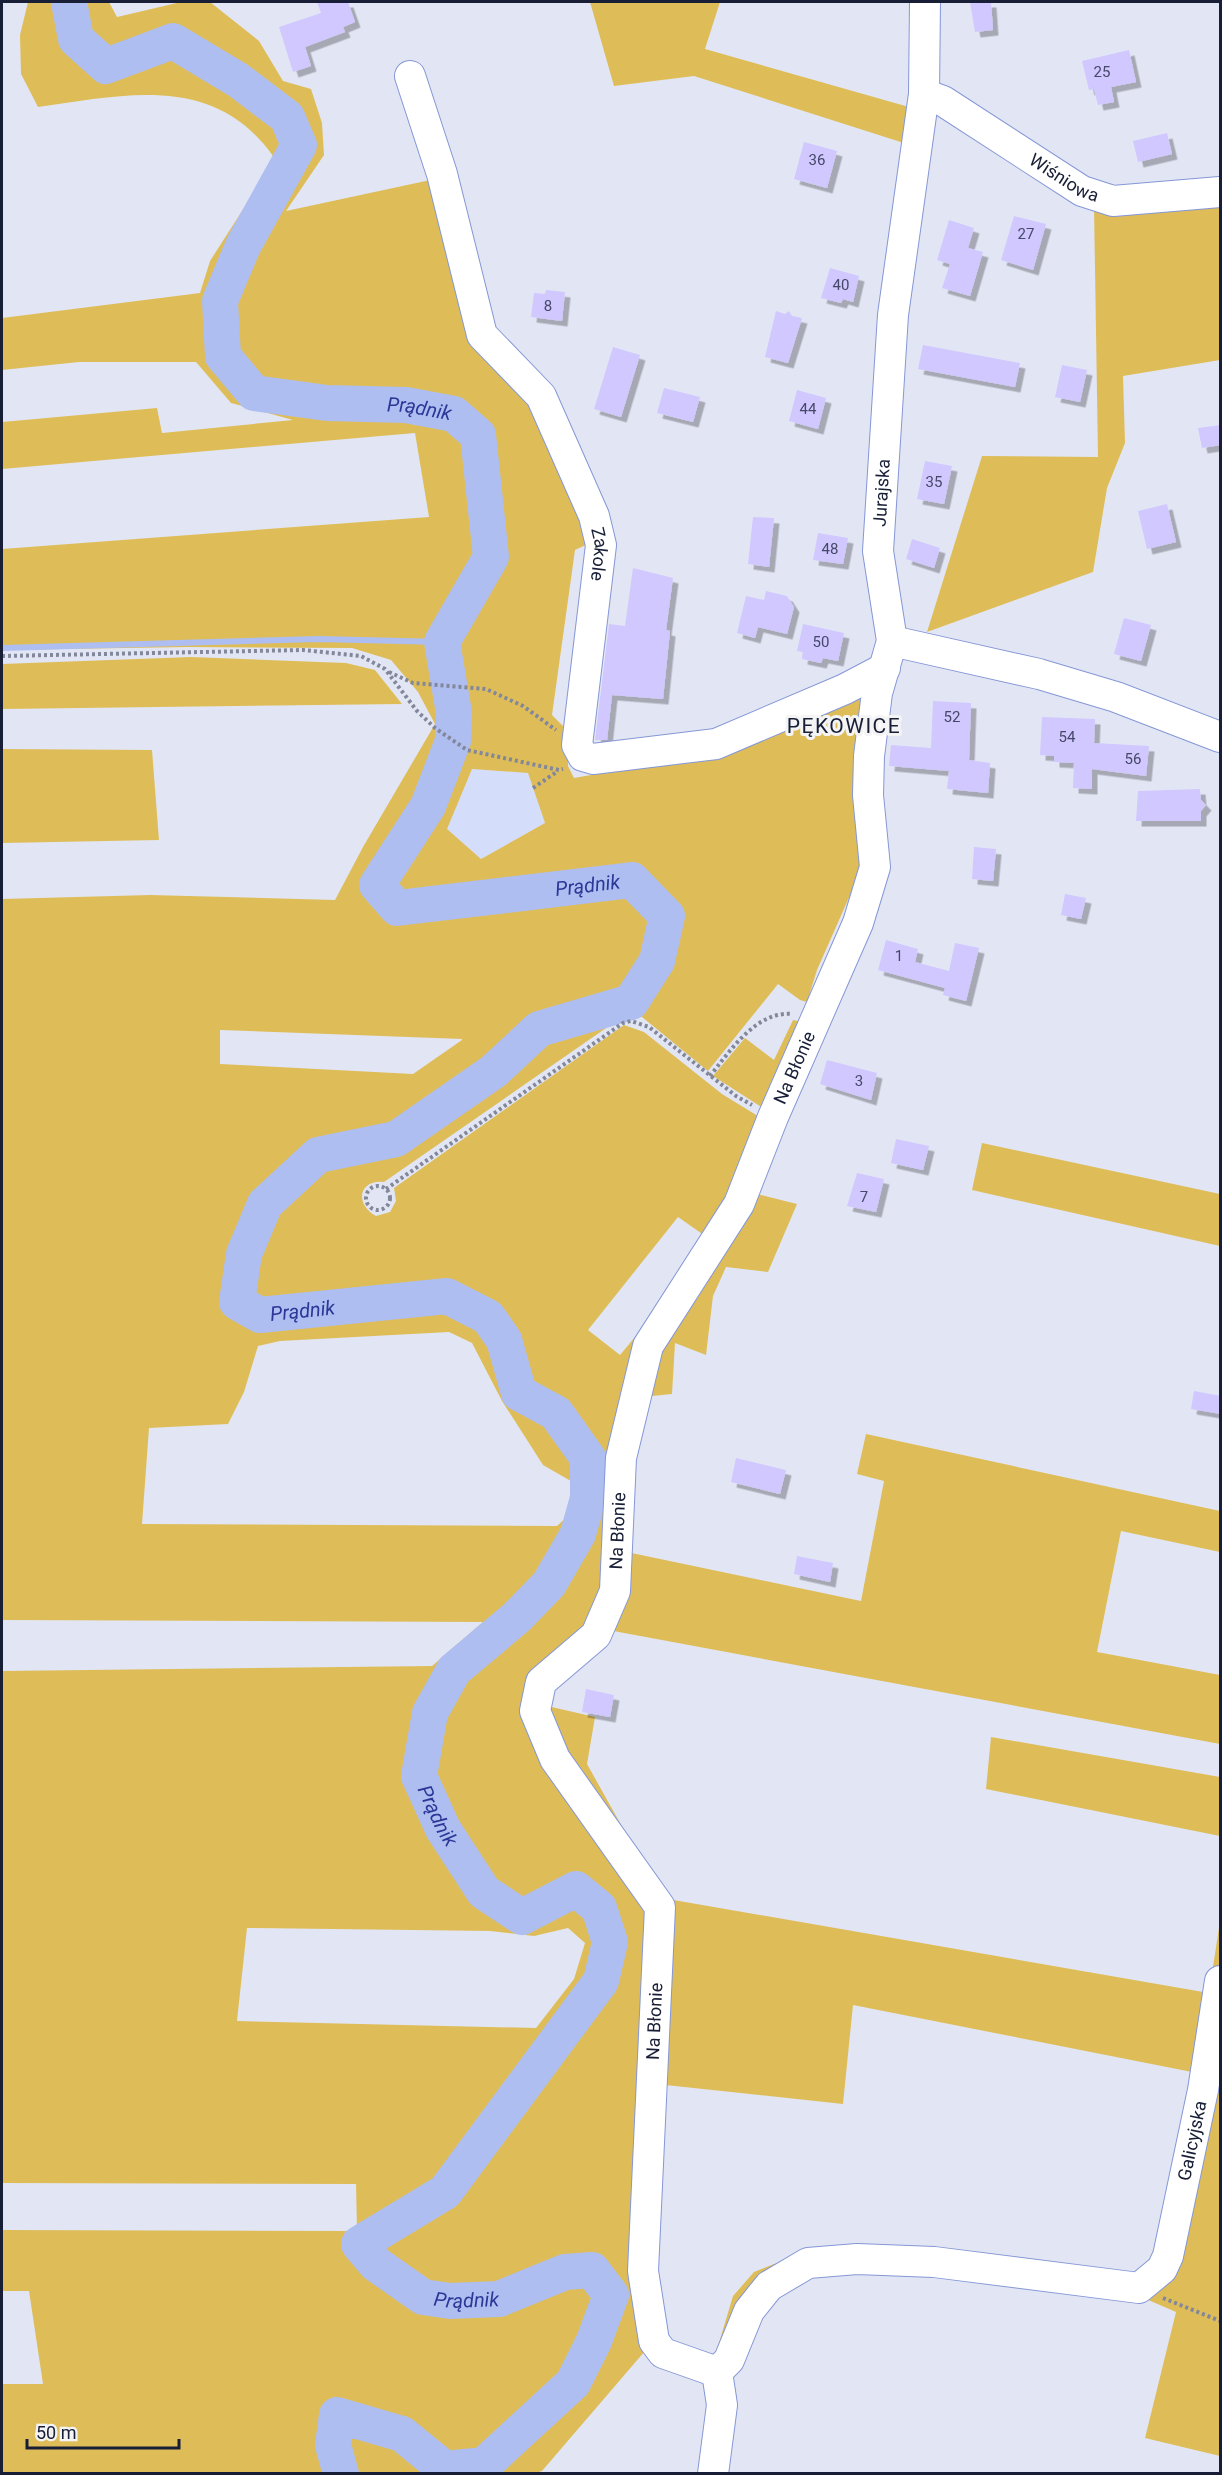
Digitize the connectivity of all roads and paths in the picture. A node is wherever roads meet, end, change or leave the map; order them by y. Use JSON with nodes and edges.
{"nodes":[{"id":1,"x":925,"y":2,"type":"edge"},
{"id":2,"x":410,"y":76,"type":"dead end"},
{"id":3,"x":924,"y":94,"type":"junction"},
{"id":4,"x":1221,"y":192,"type":"edge"},
{"id":5,"x":888,"y":654,"type":"junction"},
{"id":6,"x":2,"y":656,"type":"edge"},
{"id":7,"x":388,"y":672,"type":"junction"},
{"id":8,"x":1221,"y":737,"type":"edge"},
{"id":9,"x":573,"y":757,"type":"junction"},
{"id":10,"x":533,"y":788,"type":"dead end"},
{"id":11,"x":818,"y":1017,"type":"junction"},
{"id":12,"x":710,"y":1076,"type":"junction"},
{"id":13,"x":773,"y":1117,"type":"junction"},
{"id":14,"x":386,"y":1189,"type":"junction"},
{"id":15,"x":1221,"y":1980,"type":"edge"},
{"id":16,"x":1139,"y":2288,"type":"junction"},
{"id":17,"x":1221,"y":2321,"type":"edge"},
{"id":18,"x":717,"y":2372,"type":"junction"},
{"id":19,"x":713,"y":2474,"type":"edge"}],
"edges":[{"from":1,"to":3,"type":"street","name":"Jurajska"},
{"from":2,"to":9,"type":"street","name":"Zakole"},
{"from":3,"to":4,"type":"street","name":"Wiśniowa"},
{"from":3,"to":5,"type":"street","name":"Jurajska"},
{"from":5,"to":8,"type":"street"},
{"from":5,"to":9,"type":"street"},
{"from":5,"to":11,"type":"street","name":"Na Błonie"},
{"from":6,"to":7,"type":"path"},
{"from":7,"to":9,"type":"path"},
{"from":7,"to":9,"type":"path"},
{"from":9,"to":10,"type":"path"},
{"from":11,"to":12,"type":"path"},
{"from":11,"to":13,"type":"street","name":"Na Błonie"},
{"from":12,"to":13,"type":"path"},
{"from":12,"to":14,"type":"path"},
{"from":13,"to":18,"type":"street","name":"Na Błonie"},
{"from":14,"to":14,"type":"path"},
{"from":15,"to":16,"type":"street","name":"Galicyjska"},
{"from":16,"to":17,"type":"path"},
{"from":16,"to":18,"type":"street"},
{"from":18,"to":19,"type":"street"}]}
